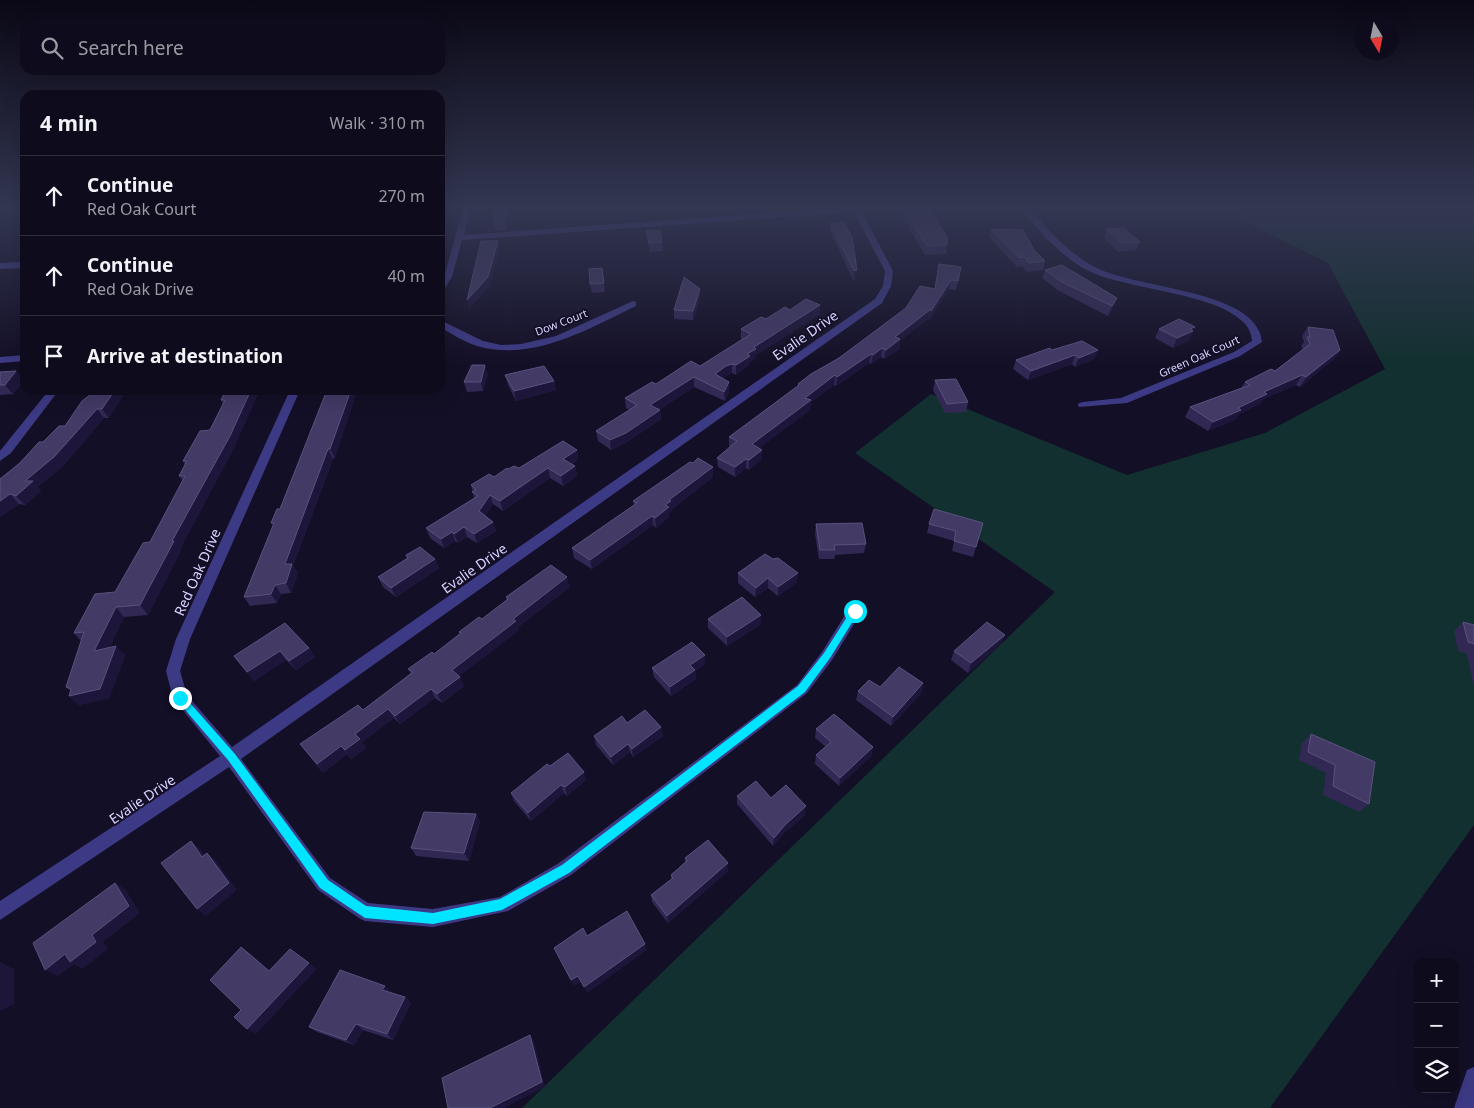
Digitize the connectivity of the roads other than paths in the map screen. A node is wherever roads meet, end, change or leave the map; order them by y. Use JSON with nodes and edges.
{"nodes":[{"id":1,"x":453,"y":261,"type":"edge"},
{"id":2,"x":884,"y":261,"type":"edge"},
{"id":3,"x":1079,"y":261,"type":"edge"},
{"id":4,"x":20,"y":264,"type":"edge"},
{"id":5,"x":0,"y":266,"type":"edge"},
{"id":6,"x":445,"y":282,"type":"edge"},
{"id":7,"x":633,"y":304,"type":"dead end"},
{"id":8,"x":445,"y":326,"type":"edge"},
{"id":9,"x":20,"y":358,"type":"edge"},
{"id":10,"x":0,"y":360,"type":"edge"},
{"id":11,"x":50,"y":395,"type":"edge"},
{"id":12,"x":293,"y":395,"type":"edge"},
{"id":13,"x":1083,"y":405,"type":"dead end"},
{"id":14,"x":0,"y":456,"type":"edge"},
{"id":15,"x":855,"y":611,"type":"dead end"},
{"id":16,"x":232,"y":757,"type":"junction"},
{"id":17,"x":0,"y":911,"type":"edge"},
{"id":18,"x":1474,"y":1077,"type":"edge"},
{"id":19,"x":1464,"y":1108,"type":"edge"}],
"edges":[{"from":1,"to":6,"type":"street"},
{"from":2,"to":16,"type":"street","name":"Evalie Drive"},
{"from":3,"to":13,"type":"street","name":"Green Oak Court"},
{"from":4,"to":5,"type":"street"},
{"from":7,"to":8,"type":"street","name":"Dow Court"},
{"from":9,"to":10,"type":"street"},
{"from":11,"to":14,"type":"street"},
{"from":12,"to":16,"type":"street","name":"Red Oak Drive"},
{"from":15,"to":16,"type":"street","name":"Red Oak Drive"},
{"from":16,"to":17,"type":"street","name":"Evalie Drive"},
{"from":18,"to":19,"type":"street"}]}
